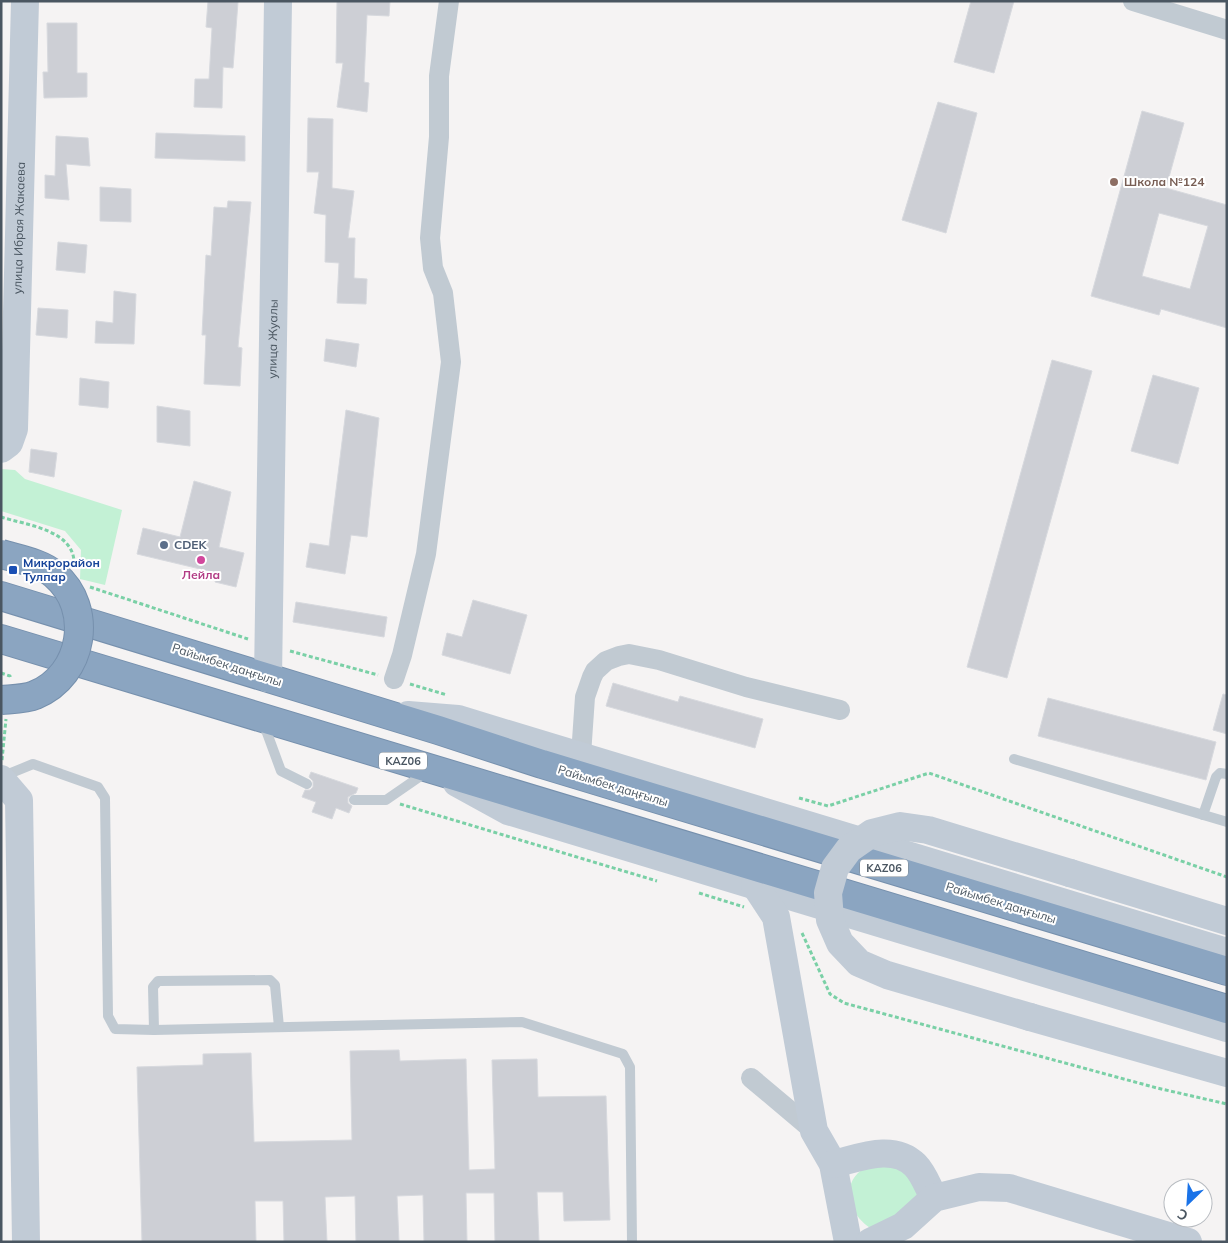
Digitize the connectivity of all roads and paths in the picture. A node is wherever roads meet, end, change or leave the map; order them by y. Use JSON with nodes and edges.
{"nodes":[{"id":1,"x":24,"y":1,"type":"edge"},
{"id":2,"x":278,"y":1,"type":"edge"},
{"id":3,"x":450,"y":1,"type":"edge"},
{"id":4,"x":1133,"y":1,"type":"edge"},
{"id":5,"x":1227,"y":30,"type":"edge"},
{"id":6,"x":1,"y":449,"type":"edge"},
{"id":7,"x":1,"y":517,"type":"edge"},
{"id":8,"x":1,"y":554,"type":"edge"},
{"id":9,"x":73,"y":571,"type":"dead end"},
{"id":10,"x":87,"y":586,"type":"dead end"},
{"id":11,"x":1,"y":596,"type":"edge"},
{"id":12,"x":1,"y":639,"type":"edge"},
{"id":13,"x":270,"y":646,"type":"junction"},
{"id":14,"x":1,"y":673,"type":"edge"},
{"id":15,"x":268,"y":678,"type":"junction"},
{"id":16,"x":394,"y":679,"type":"junction"},
{"id":17,"x":6,"y":688,"type":"edge"},
{"id":18,"x":451,"y":696,"type":"dead end"},
{"id":19,"x":840,"y":710,"type":"dead end"},
{"id":20,"x":382,"y":713,"type":"junction"},
{"id":21,"x":262,"y":718,"type":"junction"},
{"id":22,"x":581,"y":755,"type":"junction"},
{"id":23,"x":1014,"y":759,"type":"dead end"},
{"id":24,"x":431,"y":769,"type":"junction"},
{"id":25,"x":1227,"y":774,"type":"edge"},
{"id":26,"x":1,"y":778,"type":"edge"},
{"id":27,"x":307,"y":784,"type":"dead end"},
{"id":28,"x":790,"y":795,"type":"dead end"},
{"id":29,"x":354,"y":800,"type":"dead end"},
{"id":30,"x":1203,"y":814,"type":"junction"},
{"id":31,"x":1227,"y":822,"type":"edge"},
{"id":32,"x":1227,"y":877,"type":"edge"},
{"id":33,"x":755,"y":886,"type":"junction"},
{"id":34,"x":805,"y":901,"type":"junction"},
{"id":35,"x":1227,"y":921,"type":"edge"},
{"id":36,"x":780,"y":937,"type":"junction"},
{"id":37,"x":1227,"y":952,"type":"edge"},
{"id":38,"x":1227,"y":971,"type":"edge"},
{"id":39,"x":1227,"y":1009,"type":"edge"},
{"id":40,"x":279,"y":1028,"type":"junction"},
{"id":41,"x":1227,"y":1028,"type":"edge"},
{"id":42,"x":154,"y":1030,"type":"junction"},
{"id":43,"x":1227,"y":1073,"type":"edge"},
{"id":44,"x":751,"y":1078,"type":"dead end"},
{"id":45,"x":814,"y":1131,"type":"junction"},
{"id":46,"x":834,"y":1164,"type":"junction"},
{"id":47,"x":934,"y":1198,"type":"junction"},
{"id":48,"x":26,"y":1242,"type":"edge"},
{"id":49,"x":632,"y":1242,"type":"edge"},
{"id":50,"x":848,"y":1242,"type":"edge"},
{"id":51,"x":870,"y":1242,"type":"edge"},
{"id":52,"x":1188,"y":1242,"type":"edge"}],
"edges":[{"from":1,"to":6,"type":"main road","name":"улица Ибрая Жакаева"},
{"from":2,"to":13,"type":"main road","name":"улица Жуалы"},
{"from":3,"to":16,"type":"street"},
{"from":4,"to":5,"type":"street"},
{"from":7,"to":9,"type":"path"},
{"from":8,"to":17,"type":"highway","bridge":true},
{"from":10,"to":13,"type":"path"},
{"from":11,"to":15,"type":"highway","name":"Райымбек даңғылы","number":"KАZ06"},
{"from":12,"to":21,"type":"highway","number":"KАZ06"},
{"from":13,"to":15,"type":"main road","name":"улица Жуалы"},
{"from":13,"to":16,"type":"path"},
{"from":14,"to":17,"type":"path"},
{"from":15,"to":20,"type":"highway","name":"Райымбек даңғылы","number":"KАZ06"},
{"from":16,"to":18,"type":"path"},
{"from":19,"to":22,"type":"street"},
{"from":20,"to":22,"type":"main road"},
{"from":20,"to":38,"type":"highway","name":"Райымбек даңғылы","number":"KАZ06"},
{"from":21,"to":24,"type":"highway","number":"KАZ06"},
{"from":21,"to":27,"type":"lane"},
{"from":22,"to":37,"type":"main road"},
{"from":23,"to":30,"type":"lane"},
{"from":24,"to":29,"type":"lane"},
{"from":24,"to":33,"type":"main road"},
{"from":24,"to":39,"type":"highway","number":"KАZ06"},
{"from":25,"to":30,"type":"lane"},
{"from":26,"to":42,"type":"lane"},
{"from":26,"to":48,"type":"main road"},
{"from":28,"to":32,"type":"path"},
{"from":30,"to":31,"type":"lane"},
{"from":33,"to":34,"type":"main road"},
{"from":33,"to":36,"type":"main road"},
{"from":34,"to":36,"type":"main road"},
{"from":34,"to":41,"type":"main road"},
{"from":35,"to":43,"type":"main road","bridge":true},
{"from":36,"to":45,"type":"main road"},
{"from":40,"to":42,"type":"lane"},
{"from":40,"to":42,"type":"lane"},
{"from":40,"to":49,"type":"lane"},
{"from":44,"to":45,"type":"street"},
{"from":45,"to":46,"type":"main road"},
{"from":46,"to":47,"type":"main road"},
{"from":46,"to":50,"type":"main road"},
{"from":47,"to":51,"type":"main road"},
{"from":47,"to":52,"type":"main road"}]}
